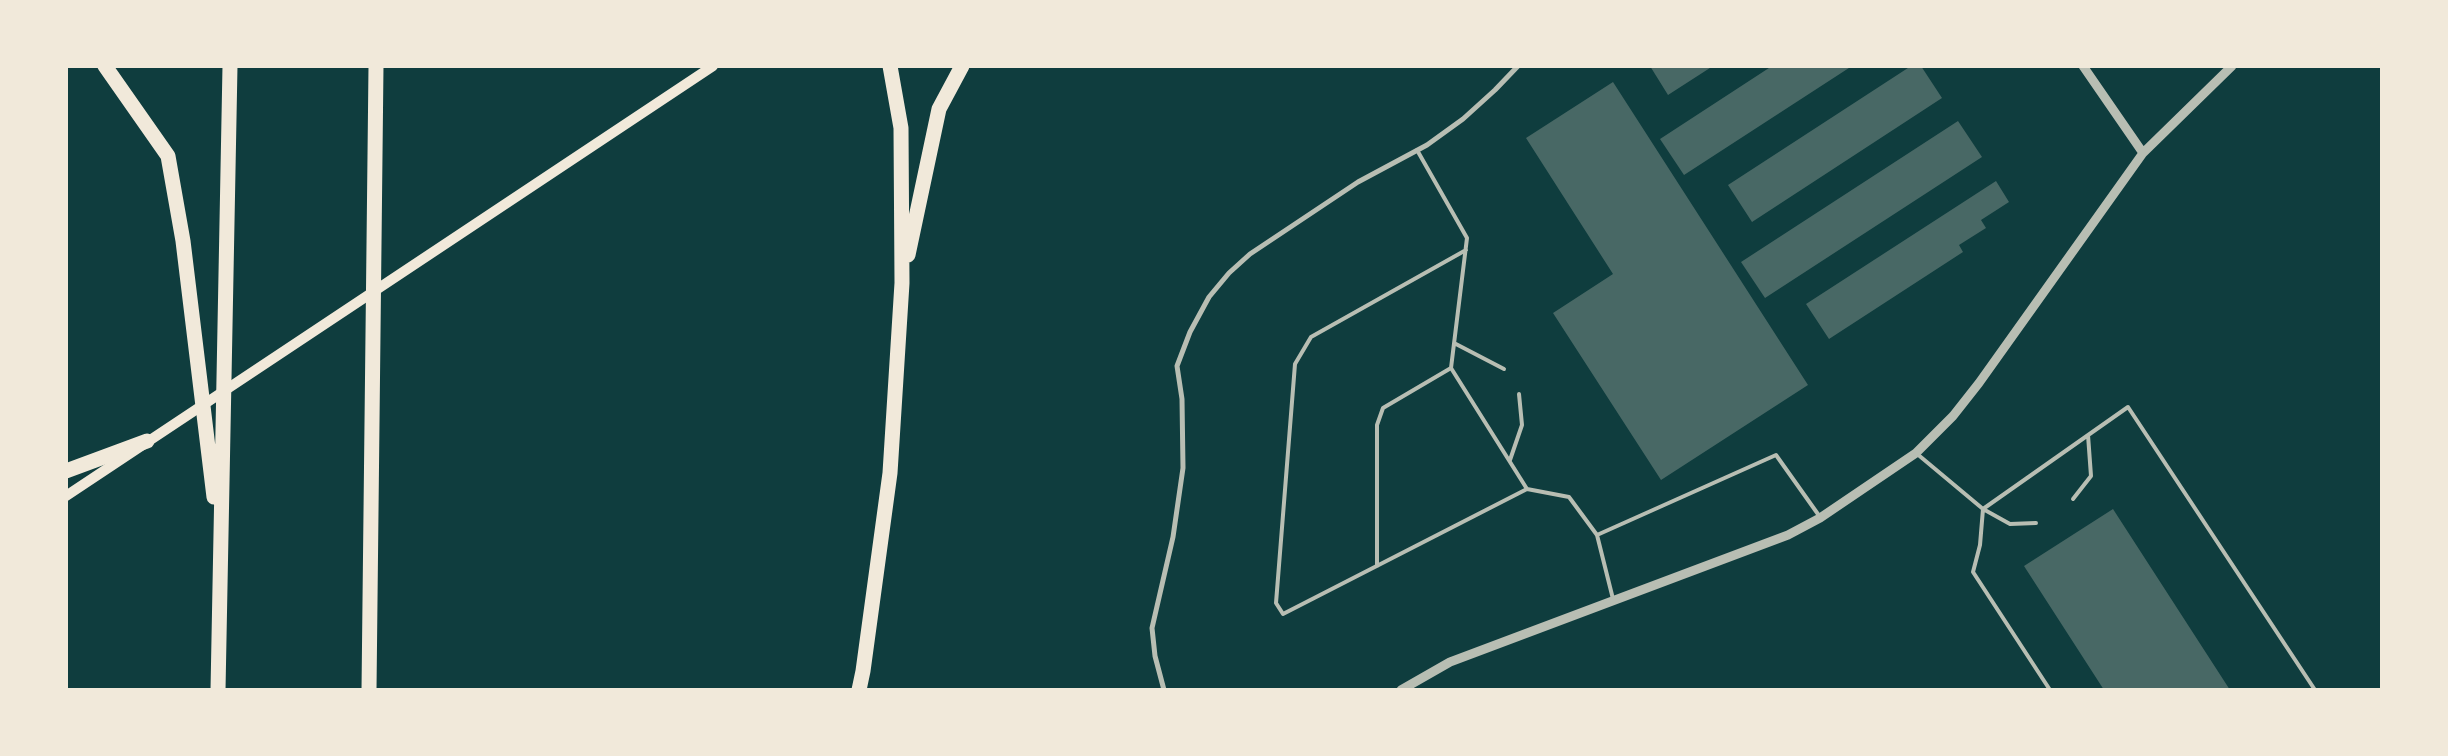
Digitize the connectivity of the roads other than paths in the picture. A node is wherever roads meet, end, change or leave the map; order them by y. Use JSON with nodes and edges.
{"nodes":[{"id":1,"x":105,"y":66,"type":"edge"},
{"id":2,"x":230,"y":66,"type":"edge"},
{"id":3,"x":376,"y":66,"type":"edge"},
{"id":4,"x":713,"y":66,"type":"edge"},
{"id":5,"x":890,"y":66,"type":"edge"},
{"id":6,"x":962,"y":66,"type":"edge"},
{"id":7,"x":1518,"y":66,"type":"edge"},
{"id":8,"x":2083,"y":66,"type":"edge"},
{"id":9,"x":2232,"y":66,"type":"edge"},
{"id":10,"x":1417,"y":150,"type":"junction"},
{"id":11,"x":2143,"y":153,"type":"junction"},
{"id":12,"x":1466,"y":250,"type":"junction"},
{"id":13,"x":902,"y":283,"type":"junction"},
{"id":14,"x":1454,"y":343,"type":"junction"},
{"id":15,"x":1451,"y":368,"type":"junction"},
{"id":16,"x":1504,"y":369,"type":"dead end"},
{"id":17,"x":1520,"y":394,"type":"dead end"},
{"id":18,"x":2088,"y":435,"type":"junction"},
{"id":19,"x":148,"y":441,"type":"junction"},
{"id":20,"x":1916,"y":453,"type":"junction"},
{"id":21,"x":1510,"y":460,"type":"junction"},
{"id":22,"x":66,"y":471,"type":"edge"},
{"id":23,"x":1527,"y":489,"type":"junction"},
{"id":24,"x":66,"y":496,"type":"edge"},
{"id":25,"x":2073,"y":499,"type":"dead end"},
{"id":26,"x":1983,"y":509,"type":"junction"},
{"id":27,"x":1820,"y":518,"type":"junction"},
{"id":28,"x":2036,"y":523,"type":"dead end"},
{"id":29,"x":1597,"y":535,"type":"junction"},
{"id":30,"x":221,"y":551,"type":"junction"},
{"id":31,"x":1378,"y":566,"type":"junction"},
{"id":32,"x":1614,"y":599,"type":"junction"},
{"id":33,"x":218,"y":690,"type":"edge"},
{"id":34,"x":369,"y":690,"type":"edge"},
{"id":35,"x":858,"y":690,"type":"edge"},
{"id":36,"x":1164,"y":690,"type":"edge"},
{"id":37,"x":1401,"y":690,"type":"edge"},
{"id":38,"x":2050,"y":690,"type":"edge"},
{"id":39,"x":2314,"y":690,"type":"edge"}],
"edges":[{"from":1,"to":30,"type":"highway"},
{"from":2,"to":30,"type":"highway"},
{"from":3,"to":34,"type":"highway"},
{"from":4,"to":19,"type":"main road"},
{"from":5,"to":13,"type":"highway"},
{"from":6,"to":13,"type":"highway"},
{"from":7,"to":10,"type":"street"},
{"from":8,"to":11,"type":"street"},
{"from":9,"to":11,"type":"street"},
{"from":10,"to":12,"type":"lane"},
{"from":10,"to":36,"type":"street"},
{"from":11,"to":20,"type":"street"},
{"from":12,"to":14,"type":"lane"},
{"from":12,"to":31,"type":"lane"},
{"from":13,"to":35,"type":"highway"},
{"from":14,"to":15,"type":"lane"},
{"from":14,"to":16,"type":"lane"},
{"from":15,"to":21,"type":"lane"},
{"from":15,"to":31,"type":"lane"},
{"from":17,"to":21,"type":"lane"},
{"from":18,"to":25,"type":"lane"},
{"from":18,"to":26,"type":"lane"},
{"from":18,"to":39,"type":"lane"},
{"from":19,"to":22,"type":"highway"},
{"from":19,"to":24,"type":"main road"},
{"from":20,"to":26,"type":"lane"},
{"from":20,"to":27,"type":"street"},
{"from":21,"to":23,"type":"lane"},
{"from":23,"to":29,"type":"lane"},
{"from":23,"to":31,"type":"lane"},
{"from":26,"to":28,"type":"lane"},
{"from":26,"to":38,"type":"lane"},
{"from":27,"to":29,"type":"lane"},
{"from":27,"to":32,"type":"street"},
{"from":29,"to":32,"type":"lane"},
{"from":30,"to":33,"type":"highway"},
{"from":32,"to":37,"type":"street"}]}
